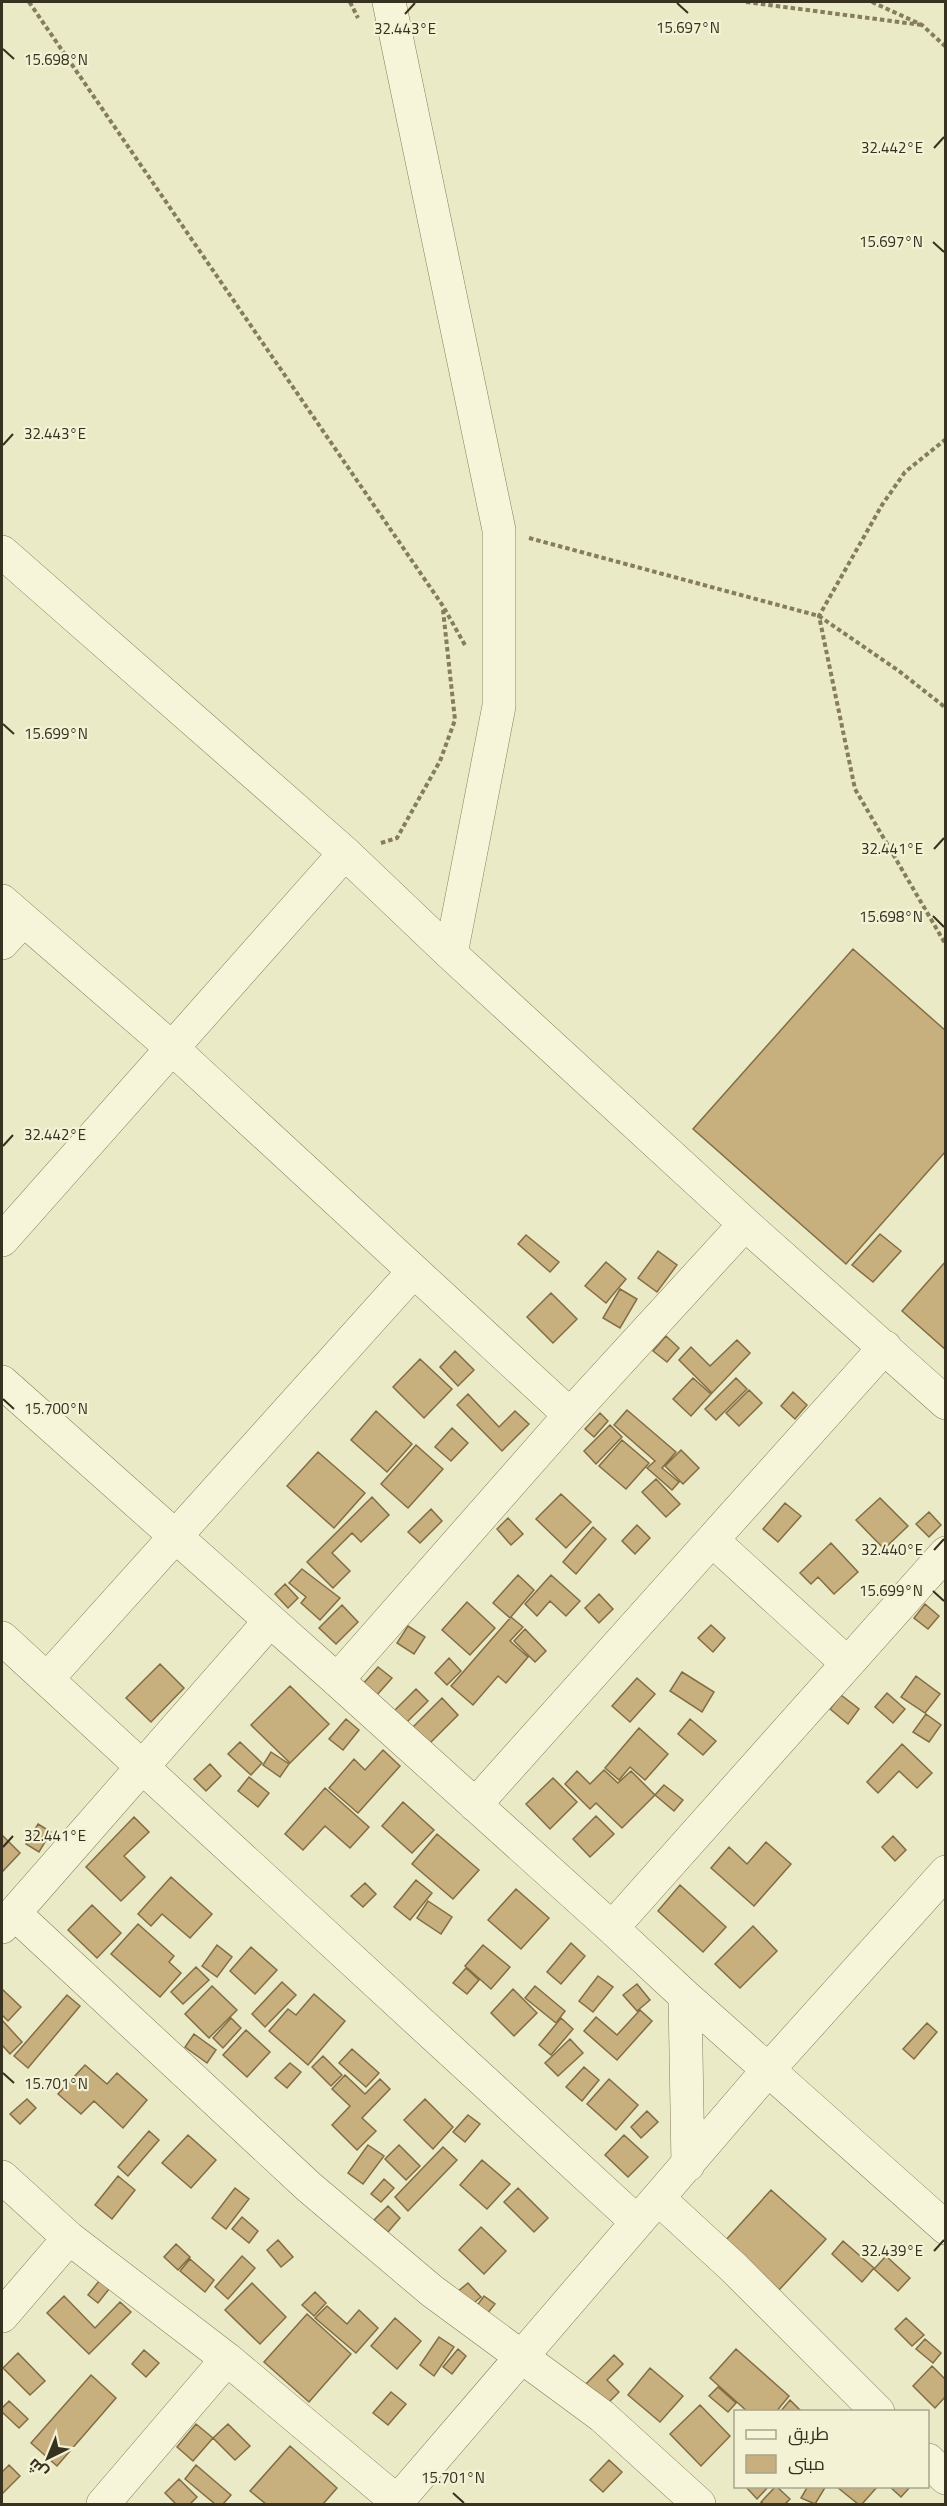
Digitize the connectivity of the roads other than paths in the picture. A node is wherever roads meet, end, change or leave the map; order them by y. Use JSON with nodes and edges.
{"nodes":[{"id":1,"x":389,"y":2,"type":"edge"},
{"id":2,"x":2,"y":552,"type":"edge"},
{"id":3,"x":345,"y":853,"type":"junction"},
{"id":4,"x":9,"y":922,"type":"edge"},
{"id":5,"x":451,"y":954,"type":"junction"},
{"id":6,"x":173,"y":1050,"type":"junction"},
{"id":7,"x":745,"y":1224,"type":"junction"},
{"id":8,"x":2,"y":1240,"type":"edge"},
{"id":9,"x":414,"y":1271,"type":"junction"},
{"id":10,"x":885,"y":1347,"type":"junction"},
{"id":11,"x":2,"y":1383,"type":"edge"},
{"id":12,"x":945,"y":1403,"type":"edge"},
{"id":13,"x":570,"y":1415,"type":"junction"},
{"id":14,"x":175,"y":1536,"type":"junction"},
{"id":15,"x":712,"y":1540,"type":"junction"},
{"id":16,"x":945,"y":1553,"type":"edge"},
{"id":17,"x":270,"y":1621,"type":"junction"},
{"id":18,"x":4,"y":1645,"type":"edge"},
{"id":19,"x":847,"y":1663,"type":"junction"},
{"id":20,"x":48,"y":1678,"type":"junction"},
{"id":21,"x":337,"y":1680,"type":"junction"},
{"id":22,"x":142,"y":1765,"type":"junction"},
{"id":23,"x":475,"y":1804,"type":"junction"},
{"id":24,"x":945,"y":1872,"type":"edge"},
{"id":25,"x":8,"y":1920,"type":"edge"},
{"id":26,"x":612,"y":1928,"type":"junction"},
{"id":27,"x":685,"y":1996,"type":"junction"},
{"id":28,"x":768,"y":2070,"type":"junction"},
{"id":29,"x":687,"y":2165,"type":"junction"},
{"id":30,"x":2,"y":2177,"type":"edge"},
{"id":31,"x":648,"y":2210,"type":"junction"},
{"id":32,"x":945,"y":2228,"type":"edge"},
{"id":33,"x":69,"y":2238,"type":"junction"},
{"id":34,"x":2,"y":2316,"type":"edge"},
{"id":35,"x":520,"y":2357,"type":"junction"},
{"id":36,"x":226,"y":2359,"type":"junction"},
{"id":37,"x":876,"y":2410,"type":"edge"},
{"id":38,"x":929,"y":2462,"type":"edge"},
{"id":39,"x":945,"y":2478,"type":"edge"},
{"id":40,"x":397,"y":2504,"type":"edge"},
{"id":41,"x":103,"y":2505,"type":"edge"},
{"id":42,"x":699,"y":2505,"type":"edge"}],
"edges":[{"from":1,"to":5,"type":"street"},
{"from":2,"to":3,"type":"street"},
{"from":3,"to":5,"type":"street"},
{"from":3,"to":6,"type":"street"},
{"from":4,"to":6,"type":"street"},
{"from":5,"to":7,"type":"street"},
{"from":6,"to":8,"type":"street"},
{"from":6,"to":9,"type":"street"},
{"from":7,"to":10,"type":"street"},
{"from":7,"to":13,"type":"street"},
{"from":9,"to":13,"type":"street"},
{"from":9,"to":14,"type":"street"},
{"from":10,"to":12,"type":"street"},
{"from":10,"to":15,"type":"street"},
{"from":11,"to":14,"type":"street"},
{"from":13,"to":21,"type":"street"},
{"from":14,"to":17,"type":"street"},
{"from":14,"to":20,"type":"street"},
{"from":15,"to":19,"type":"street"},
{"from":15,"to":23,"type":"street"},
{"from":16,"to":19,"type":"street"},
{"from":17,"to":21,"type":"street"},
{"from":17,"to":22,"type":"street"},
{"from":18,"to":20,"type":"street"},
{"from":19,"to":26,"type":"street"},
{"from":20,"to":22,"type":"street"},
{"from":21,"to":23,"type":"street"},
{"from":22,"to":25,"type":"street"},
{"from":22,"to":31,"type":"street"},
{"from":23,"to":26,"type":"street"},
{"from":24,"to":28,"type":"street"},
{"from":25,"to":35,"type":"street"},
{"from":26,"to":27,"type":"street"},
{"from":27,"to":28,"type":"street"},
{"from":27,"to":29,"type":"street"},
{"from":28,"to":29,"type":"street"},
{"from":28,"to":32,"type":"street"},
{"from":29,"to":31,"type":"street"},
{"from":30,"to":33,"type":"street"},
{"from":31,"to":35,"type":"street"},
{"from":31,"to":37,"type":"street"},
{"from":33,"to":34,"type":"street"},
{"from":33,"to":36,"type":"street"},
{"from":35,"to":40,"type":"street"},
{"from":35,"to":42,"type":"street"},
{"from":36,"to":40,"type":"street"},
{"from":36,"to":41,"type":"street"},
{"from":38,"to":39,"type":"street"}]}
